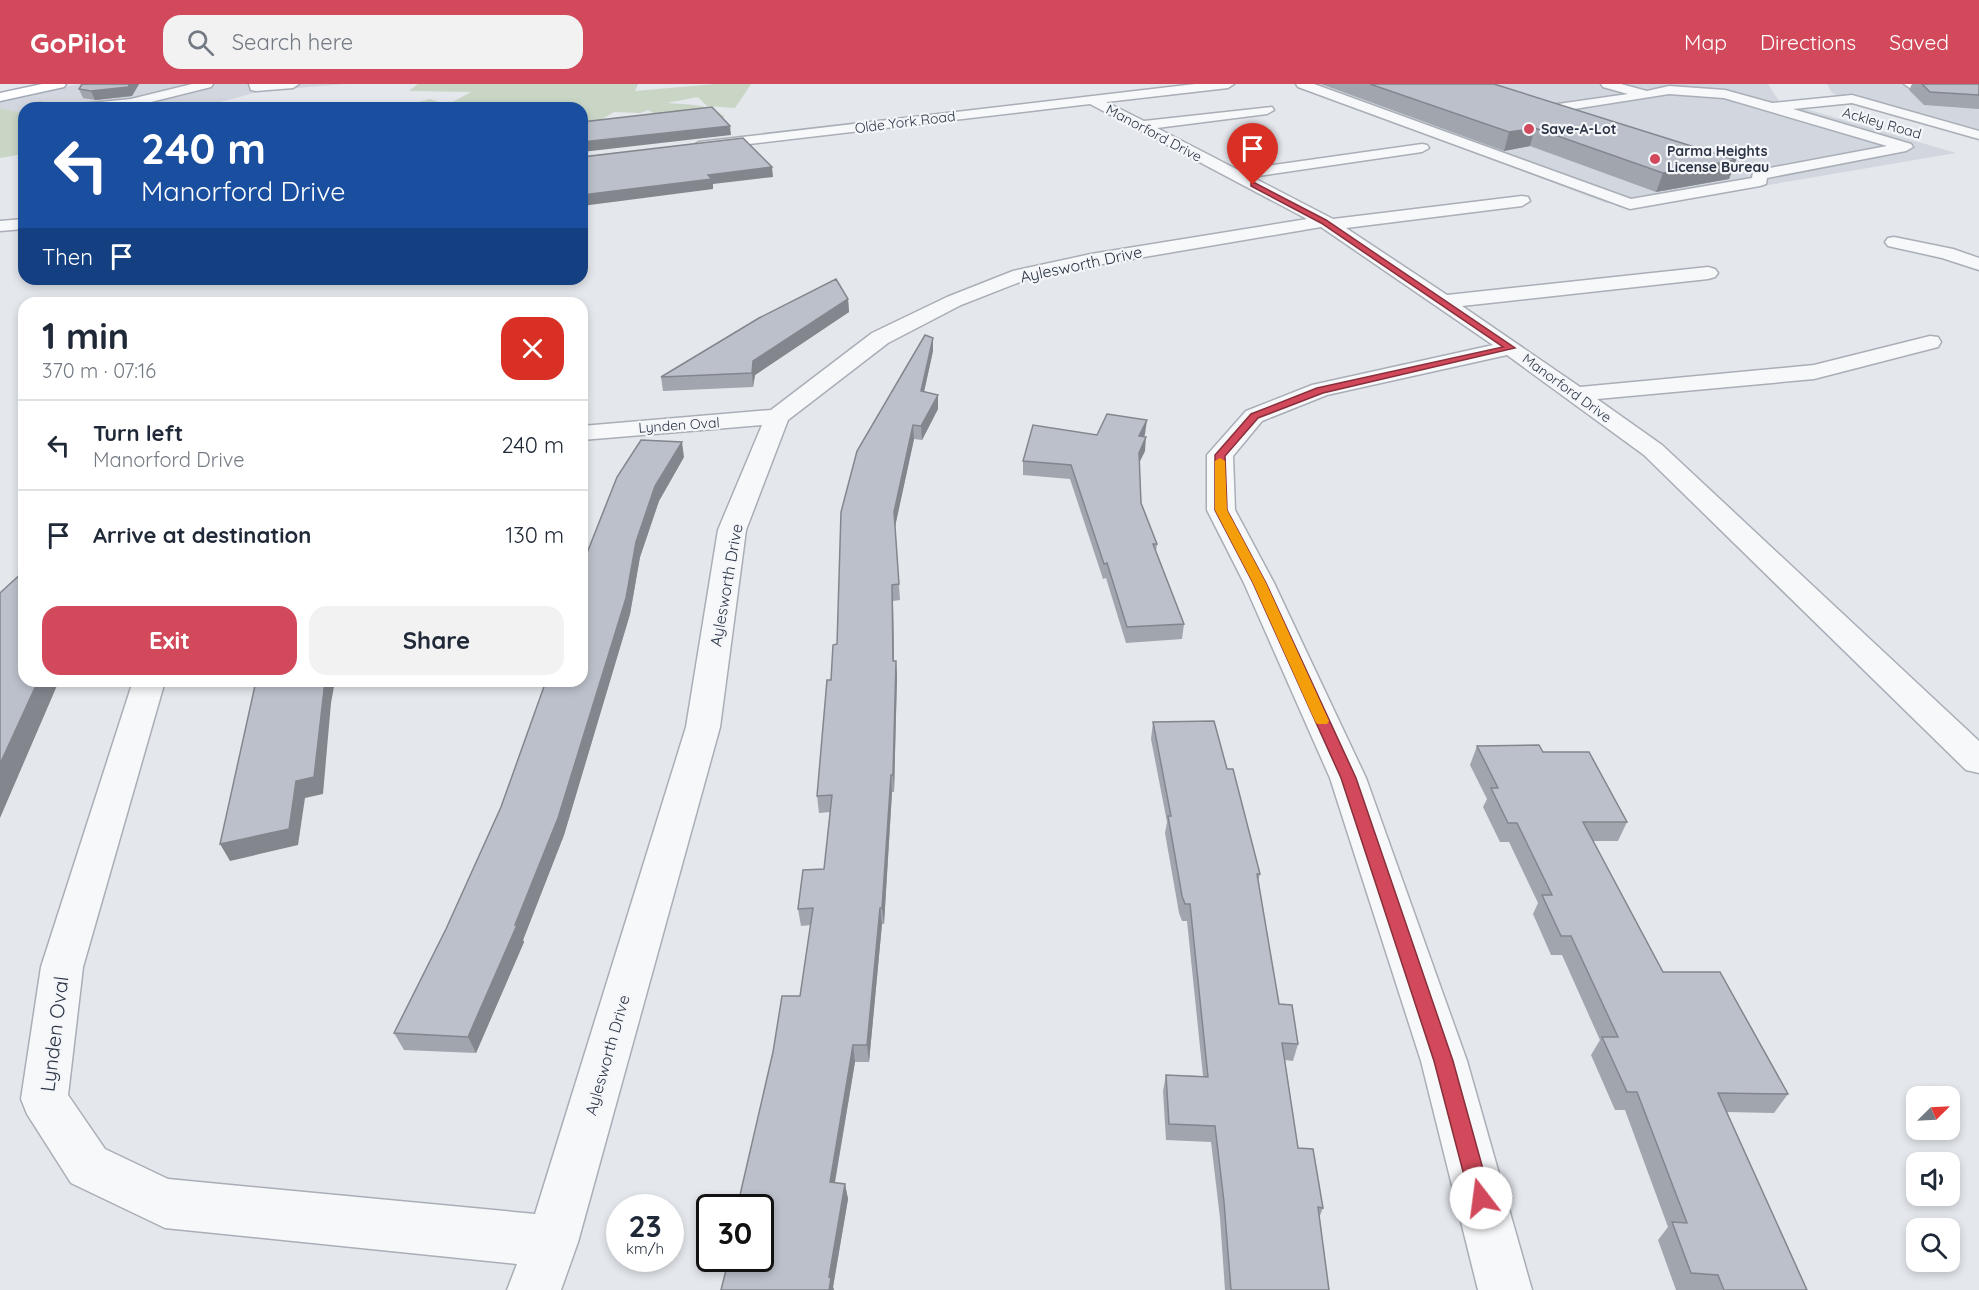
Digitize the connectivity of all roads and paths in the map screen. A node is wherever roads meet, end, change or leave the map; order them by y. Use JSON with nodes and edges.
{"nodes":[{"id":1,"x":55,"y":84,"type":"edge"},
{"id":2,"x":207,"y":84,"type":"edge"},
{"id":3,"x":255,"y":84,"type":"edge"},
{"id":4,"x":293,"y":84,"type":"edge"},
{"id":5,"x":1228,"y":84,"type":"edge"},
{"id":6,"x":1302,"y":84,"type":"edge"},
{"id":7,"x":1607,"y":84,"type":"edge"},
{"id":8,"x":1725,"y":84,"type":"edge"},
{"id":9,"x":1910,"y":84,"type":"edge"},
{"id":10,"x":1970,"y":85,"type":"edge"},
{"id":11,"x":1748,"y":86,"type":"dead end"},
{"id":12,"x":1797,"y":89,"type":"dead end"},
{"id":13,"x":1575,"y":90,"type":"dead end"},
{"id":14,"x":1647,"y":95,"type":"junction"},
{"id":15,"x":0,"y":97,"type":"edge"},
{"id":16,"x":1092,"y":100,"type":"junction"},
{"id":17,"x":1609,"y":101,"type":"junction"},
{"id":18,"x":135,"y":102,"type":"edge"},
{"id":19,"x":1808,"y":102,"type":"junction"},
{"id":20,"x":1772,"y":107,"type":"junction"},
{"id":21,"x":1267,"y":110,"type":"dead end"},
{"id":22,"x":1853,"y":115,"type":"dead end"},
{"id":23,"x":1570,"y":120,"type":"edge"},
{"id":24,"x":1140,"y":126,"type":"junction"},
{"id":25,"x":1979,"y":135,"type":"edge"},
{"id":26,"x":687,"y":147,"type":"edge"},
{"id":27,"x":1422,"y":148,"type":"dead end"},
{"id":28,"x":1726,"y":171,"type":"dead end"},
{"id":29,"x":1235,"y":175,"type":"junction"},
{"id":30,"x":1759,"y":175,"type":"junction"},
{"id":31,"x":1522,"y":201,"type":"dead end"},
{"id":32,"x":1326,"y":223,"type":"junction"},
{"id":33,"x":18,"y":224,"type":"edge"},
{"id":34,"x":0,"y":226,"type":"edge"},
{"id":35,"x":1894,"y":242,"type":"dead end"},
{"id":36,"x":1979,"y":264,"type":"edge"},
{"id":37,"x":1708,"y":273,"type":"dead end"},
{"id":38,"x":1442,"y":302,"type":"junction"},
{"id":39,"x":1930,"y":342,"type":"dead end"},
{"id":40,"x":1511,"y":348,"type":"junction"},
{"id":41,"x":1575,"y":394,"type":"junction"},
{"id":42,"x":777,"y":417,"type":"junction"},
{"id":43,"x":588,"y":433,"type":"edge"},
{"id":44,"x":147,"y":687,"type":"edge"},
{"id":45,"x":1979,"y":760,"type":"edge"},
{"id":46,"x":552,"y":1242,"type":"junction"},
{"id":47,"x":534,"y":1290,"type":"edge"},
{"id":48,"x":1505,"y":1290,"type":"edge"}],
"edges":[{"from":1,"to":15,"type":"main road"},
{"from":2,"to":18,"type":"street"},
{"from":3,"to":4,"type":"street"},
{"from":5,"to":16,"type":"street","name":"Olde York Road"},
{"from":6,"to":30,"type":"street"},
{"from":7,"to":14,"type":"street"},
{"from":8,"to":11,"type":"street"},
{"from":9,"to":10,"type":"street"},
{"from":12,"to":19,"type":"street"},
{"from":13,"to":17,"type":"street"},
{"from":14,"to":17,"type":"street"},
{"from":14,"to":20,"type":"street"},
{"from":16,"to":24,"type":"street","name":"Manorford Drive"},
{"from":16,"to":26,"type":"street","name":"Olde York Road"},
{"from":17,"to":23,"type":"street"},
{"from":19,"to":20,"type":"street"},
{"from":19,"to":22,"type":"street","name":"Ackley Road"},
{"from":19,"to":25,"type":"street"},
{"from":20,"to":30,"type":"street"},
{"from":21,"to":24,"type":"street"},
{"from":24,"to":29,"type":"street","name":"Manorford Drive"},
{"from":27,"to":29,"type":"street"},
{"from":28,"to":30,"type":"street"},
{"from":29,"to":32,"type":"street","name":"Manorford Drive"},
{"from":31,"to":32,"type":"street","name":"Aylesworth Drive"},
{"from":32,"to":38,"type":"street","name":"Manorford Drive"},
{"from":32,"to":42,"type":"street","name":"Aylesworth Drive"},
{"from":33,"to":34,"type":"street"},
{"from":35,"to":36,"type":"street"},
{"from":37,"to":38,"type":"street"},
{"from":38,"to":40,"type":"street","name":"Manorford Drive"},
{"from":39,"to":41,"type":"street"},
{"from":40,"to":41,"type":"street","name":"Manorford Drive"},
{"from":40,"to":48,"type":"street"},
{"from":41,"to":45,"type":"street","name":"Manorford Drive"},
{"from":42,"to":43,"type":"street","name":"Lynden Oval"},
{"from":42,"to":46,"type":"street","name":"Aylesworth Drive"},
{"from":44,"to":46,"type":"street","name":"Lynden Oval"},
{"from":46,"to":47,"type":"street","name":"Aylesworth Drive"}]}
